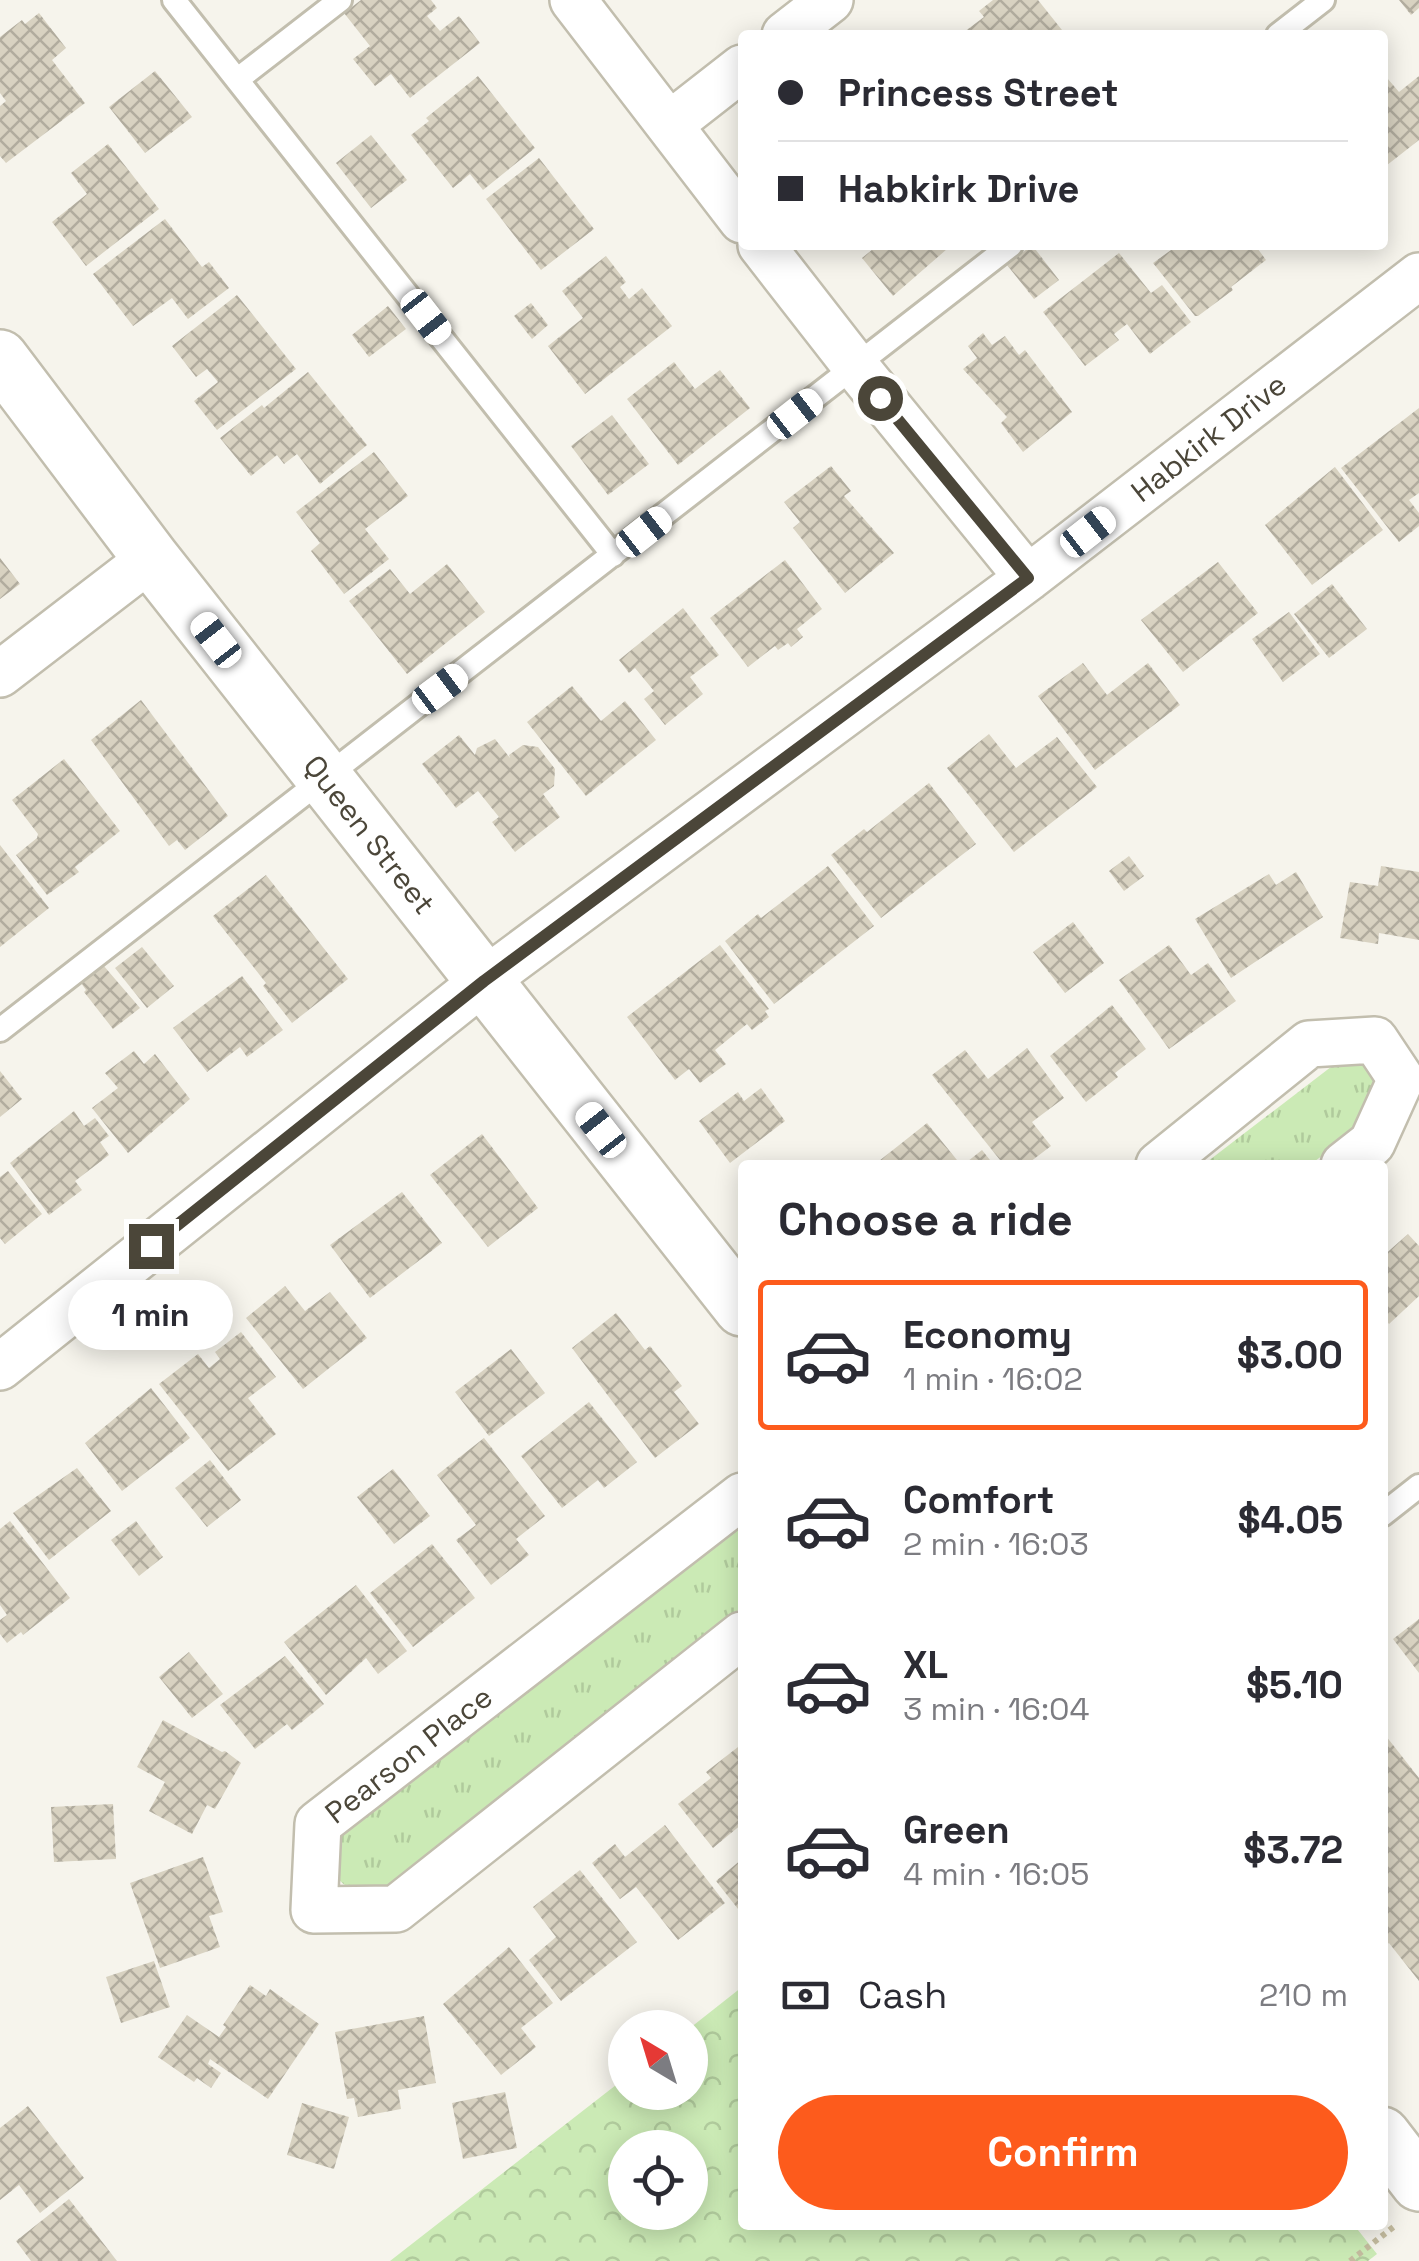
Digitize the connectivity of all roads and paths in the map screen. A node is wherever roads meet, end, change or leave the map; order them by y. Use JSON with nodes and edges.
{"nodes":[{"id":1,"x":174,"y":0,"type":"edge"},
{"id":2,"x":340,"y":0,"type":"edge"},
{"id":3,"x":573,"y":0,"type":"edge"},
{"id":4,"x":830,"y":0,"type":"edge"},
{"id":5,"x":1322,"y":0,"type":"edge"},
{"id":6,"x":791,"y":30,"type":"edge"},
{"id":7,"x":1284,"y":30,"type":"edge"},
{"id":8,"x":738,"y":71,"type":"edge"},
{"id":9,"x":238,"y":79,"type":"junction"},
{"id":10,"x":670,"y":126,"type":"junction"},
{"id":11,"x":738,"y":215,"type":"edge"},
{"id":12,"x":766,"y":250,"type":"edge"},
{"id":13,"x":1005,"y":250,"type":"edge"},
{"id":14,"x":1419,"y":276,"type":"edge"},
{"id":15,"x":0,"y":358,"type":"edge"},
{"id":16,"x":856,"y":367,"type":"junction"},
{"id":17,"x":613,"y":555,"type":"junction"},
{"id":18,"x":151,"y":558,"type":"junction"},
{"id":19,"x":1028,"y":578,"type":"junction"},
{"id":20,"x":0,"y":674,"type":"edge"},
{"id":21,"x":325,"y":778,"type":"junction"},
{"id":22,"x":484,"y":981,"type":"junction"},
{"id":23,"x":0,"y":1030,"type":"edge"},
{"id":24,"x":1164,"y":1160,"type":"edge"},
{"id":25,"x":1350,"y":1160,"type":"edge"},
{"id":26,"x":738,"y":1303,"type":"edge"},
{"id":27,"x":0,"y":1367,"type":"edge"},
{"id":28,"x":1419,"y":1486,"type":"edge"},
{"id":29,"x":738,"y":1499,"type":"edge"},
{"id":30,"x":1388,"y":1509,"type":"edge"},
{"id":31,"x":738,"y":1639,"type":"edge"},
{"id":32,"x":1388,"y":2148,"type":"edge"},
{"id":33,"x":1412,"y":2200,"type":"edge"},
{"id":34,"x":1388,"y":2224,"type":"edge"},
{"id":35,"x":1382,"y":2230,"type":"edge"},
{"id":36,"x":1350,"y":2261,"type":"edge"}],
"edges":[{"from":1,"to":9,"type":"lane"},
{"from":2,"to":9,"type":"lane"},
{"from":3,"to":10,"type":"street"},
{"from":4,"to":6,"type":"street"},
{"from":5,"to":7,"type":"lane"},
{"from":8,"to":10,"type":"street"},
{"from":9,"to":17,"type":"lane"},
{"from":10,"to":11,"type":"street"},
{"from":12,"to":16,"type":"street"},
{"from":13,"to":16,"type":"lane"},
{"from":14,"to":19,"type":"street","name":"Habkirk Drive"},
{"from":15,"to":18,"type":"street","name":"Queen Street"},
{"from":16,"to":17,"type":"lane"},
{"from":16,"to":19,"type":"street"},
{"from":17,"to":21,"type":"lane"},
{"from":18,"to":20,"type":"street"},
{"from":18,"to":21,"type":"street","name":"Queen Street"},
{"from":19,"to":22,"type":"street","name":"Habkirk Drive"},
{"from":21,"to":22,"type":"street","name":"Queen Street"},
{"from":21,"to":23,"type":"lane"},
{"from":22,"to":26,"type":"street","name":"Queen Street"},
{"from":22,"to":27,"type":"street","name":"Habkirk Drive"},
{"from":24,"to":25,"type":"street"},
{"from":28,"to":30,"type":"lane"},
{"from":29,"to":31,"type":"street","name":"Pearson Place"},
{"from":32,"to":33,"type":"street"},
{"from":33,"to":34,"type":"path"},
{"from":35,"to":36,"type":"path"}]}
